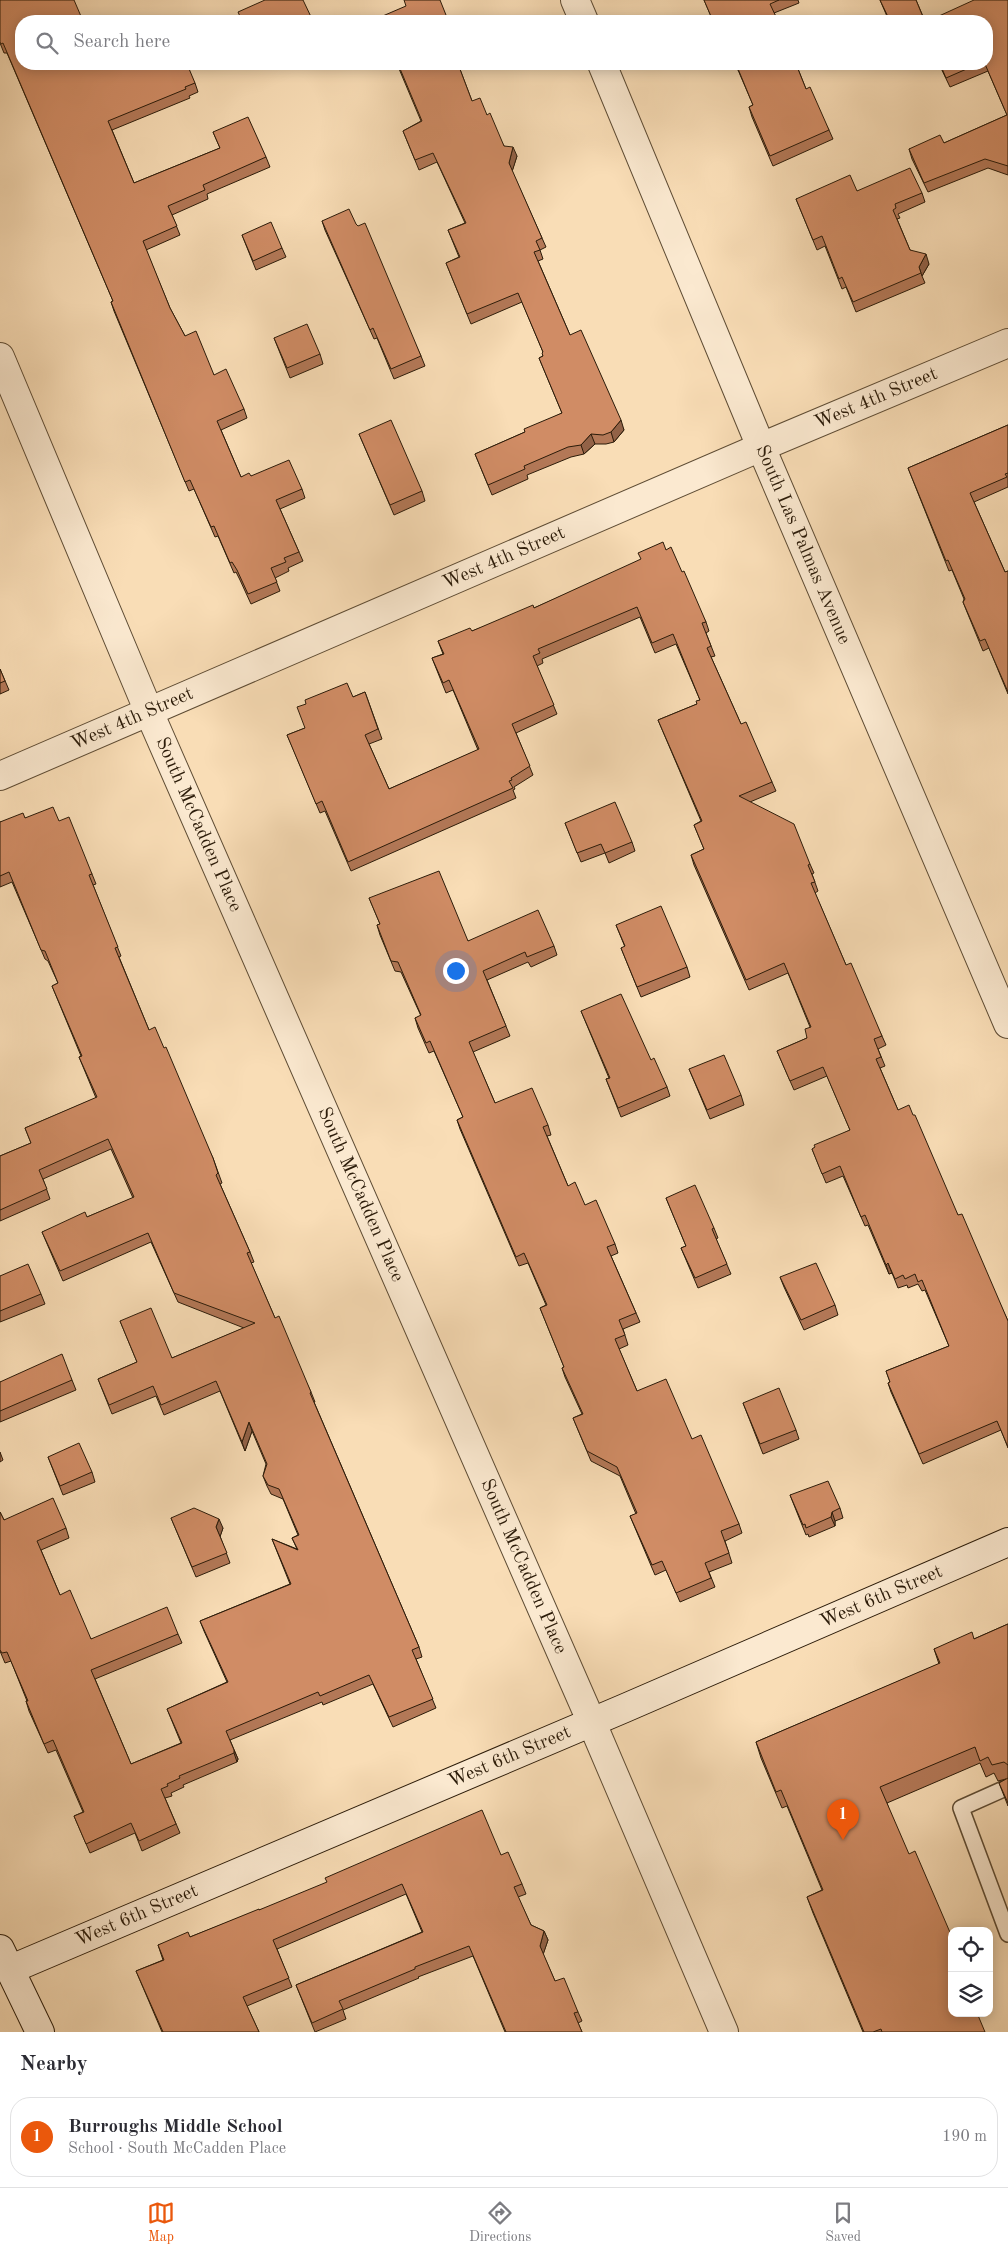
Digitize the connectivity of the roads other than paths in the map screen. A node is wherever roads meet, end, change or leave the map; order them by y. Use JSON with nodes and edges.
{"nodes":[{"id":1,"x":575,"y":0,"type":"edge"},
{"id":2,"x":581,"y":15,"type":"edge"},
{"id":3,"x":604,"y":70,"type":"edge"},
{"id":4,"x":1008,"y":343,"type":"edge"},
{"id":5,"x":0,"y":358,"type":"edge"},
{"id":6,"x":761,"y":447,"type":"junction"},
{"id":7,"x":150,"y":712,"type":"junction"},
{"id":8,"x":0,"y":776,"type":"edge"},
{"id":9,"x":1008,"y":1024,"type":"edge"},
{"id":10,"x":1008,"y":1542,"type":"edge"},
{"id":11,"x":592,"y":1723,"type":"junction"},
{"id":12,"x":1008,"y":1787,"type":"edge"},
{"id":13,"x":1008,"y":1934,"type":"edge"},
{"id":14,"x":4,"y":1959,"type":"edge"},
{"id":15,"x":40,"y":2032,"type":"edge"},
{"id":16,"x":724,"y":2032,"type":"edge"}],
"edges":[{"from":1,"to":2,"type":"street"},
{"from":3,"to":6,"type":"street","name":"South Las Palmas Avenue"},
{"from":4,"to":6,"type":"street","name":"West 4th Street"},
{"from":5,"to":7,"type":"street","name":"South McCadden Place"},
{"from":6,"to":7,"type":"street","name":"West 4th Street"},
{"from":6,"to":9,"type":"street","name":"South Las Palmas Avenue"},
{"from":7,"to":8,"type":"street","name":"West 4th Street"},
{"from":7,"to":11,"type":"street","name":"South McCadden Place"},
{"from":10,"to":11,"type":"street","name":"West 6th Street"},
{"from":11,"to":14,"type":"street","name":"West 6th Street"},
{"from":11,"to":16,"type":"street","name":"South McCadden Place"},
{"from":12,"to":13,"type":"lane"},
{"from":14,"to":15,"type":"street"}]}
